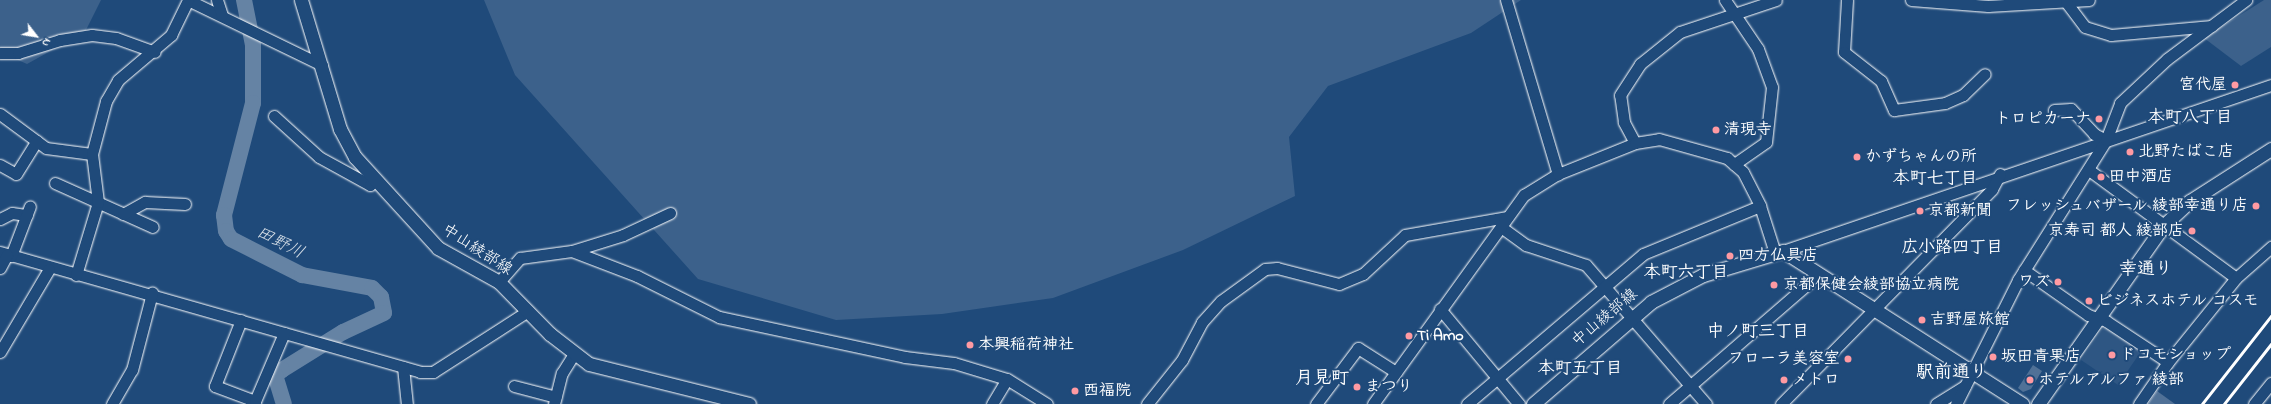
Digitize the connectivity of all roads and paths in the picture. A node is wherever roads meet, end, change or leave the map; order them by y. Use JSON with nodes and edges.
{"nodes":[{"id":1,"x":188,"y":0,"type":"edge"},
{"id":2,"x":218,"y":0,"type":"edge"},
{"id":3,"x":302,"y":0,"type":"edge"},
{"id":4,"x":1506,"y":0,"type":"edge"},
{"id":5,"x":1725,"y":0,"type":"edge"},
{"id":6,"x":1776,"y":0,"type":"edge"},
{"id":7,"x":1847,"y":0,"type":"edge"},
{"id":8,"x":1911,"y":0,"type":"edge"},
{"id":9,"x":2089,"y":0,"type":"edge"},
{"id":10,"x":2246,"y":0,"type":"edge"},
{"id":11,"x":2070,"y":1,"type":"edge"},
{"id":12,"x":1732,"y":14,"type":"junction"},
{"id":13,"x":222,"y":15,"type":"junction"},
{"id":14,"x":2212,"y":26,"type":"junction"},
{"id":15,"x":154,"y":52,"type":"junction"},
{"id":16,"x":0,"y":53,"type":"edge"},
{"id":17,"x":322,"y":65,"type":"junction"},
{"id":18,"x":1985,"y":74,"type":"dead end"},
{"id":19,"x":2271,"y":85,"type":"edge"},
{"id":20,"x":2054,"y":110,"type":"dead end"},
{"id":21,"x":0,"y":114,"type":"edge"},
{"id":22,"x":274,"y":116,"type":"dead end"},
{"id":23,"x":2106,"y":140,"type":"junction"},
{"id":24,"x":37,"y":141,"type":"junction"},
{"id":25,"x":1635,"y":143,"type":"junction"},
{"id":26,"x":2271,"y":149,"type":"edge"},
{"id":27,"x":92,"y":154,"type":"junction"},
{"id":28,"x":1734,"y":164,"type":"junction"},
{"id":29,"x":0,"y":165,"type":"edge"},
{"id":30,"x":2089,"y":170,"type":"junction"},
{"id":31,"x":1558,"y":174,"type":"junction"},
{"id":32,"x":2000,"y":174,"type":"junction"},
{"id":33,"x":374,"y":180,"type":"junction"},
{"id":34,"x":55,"y":183,"type":"dead end"},
{"id":35,"x":98,"y":202,"type":"junction"},
{"id":36,"x":185,"y":204,"type":"dead end"},
{"id":37,"x":1760,"y":206,"type":"junction"},
{"id":38,"x":670,"y":213,"type":"dead end"},
{"id":39,"x":123,"y":214,"type":"junction"},
{"id":40,"x":1507,"y":217,"type":"junction"},
{"id":41,"x":0,"y":219,"type":"edge"},
{"id":42,"x":2164,"y":226,"type":"junction"},
{"id":43,"x":153,"y":227,"type":"dead end"},
{"id":44,"x":1501,"y":227,"type":"junction"},
{"id":45,"x":2271,"y":246,"type":"edge"},
{"id":46,"x":572,"y":251,"type":"junction"},
{"id":47,"x":1779,"y":252,"type":"junction"},
{"id":48,"x":6,"y":254,"type":"edge"},
{"id":49,"x":0,"y":268,"type":"edge"},
{"id":50,"x":49,"y":269,"type":"junction"},
{"id":51,"x":2024,"y":270,"type":"junction"},
{"id":52,"x":1819,"y":274,"type":"junction"},
{"id":53,"x":76,"y":275,"type":"junction"},
{"id":54,"x":2236,"y":278,"type":"junction"},
{"id":55,"x":500,"y":282,"type":"junction"},
{"id":56,"x":1605,"y":285,"type":"junction"},
{"id":57,"x":152,"y":293,"type":"junction"},
{"id":58,"x":1873,"y":308,"type":"junction"},
{"id":59,"x":1440,"y":309,"type":"junction"},
{"id":60,"x":528,"y":311,"type":"junction"},
{"id":61,"x":1630,"y":318,"type":"junction"},
{"id":62,"x":2096,"y":318,"type":"junction"},
{"id":63,"x":241,"y":320,"type":"junction"},
{"id":64,"x":284,"y":333,"type":"junction"},
{"id":65,"x":0,"y":352,"type":"edge"},
{"id":66,"x":574,"y":354,"type":"junction"},
{"id":67,"x":2168,"y":362,"type":"junction"},
{"id":68,"x":403,"y":367,"type":"junction"},
{"id":69,"x":1396,"y":372,"type":"junction"},
{"id":70,"x":1972,"y":372,"type":"junction"},
{"id":71,"x":1498,"y":377,"type":"junction"},
{"id":72,"x":1007,"y":379,"type":"junction"},
{"id":73,"x":2271,"y":383,"type":"edge"},
{"id":74,"x":514,"y":386,"type":"dead end"},
{"id":75,"x":1690,"y":386,"type":"junction"},
{"id":76,"x":1965,"y":386,"type":"junction"},
{"id":77,"x":555,"y":400,"type":"edge"},
{"id":78,"x":112,"y":404,"type":"edge"},
{"id":79,"x":407,"y":404,"type":"edge"},
{"id":80,"x":749,"y":404,"type":"edge"},
{"id":81,"x":992,"y":404,"type":"edge"},
{"id":82,"x":1047,"y":404,"type":"edge"},
{"id":83,"x":1147,"y":404,"type":"edge"},
{"id":84,"x":1316,"y":404,"type":"edge"},
{"id":85,"x":1373,"y":404,"type":"edge"},
{"id":86,"x":1467,"y":404,"type":"edge"},
{"id":87,"x":1519,"y":404,"type":"edge"},
{"id":88,"x":1532,"y":404,"type":"edge"},
{"id":89,"x":1668,"y":404,"type":"edge"},
{"id":90,"x":1706,"y":404,"type":"edge"},
{"id":91,"x":1781,"y":404,"type":"edge"},
{"id":92,"x":1936,"y":404,"type":"edge"},
{"id":93,"x":1956,"y":404,"type":"edge"},
{"id":94,"x":2022,"y":404,"type":"edge"},
{"id":95,"x":2038,"y":404,"type":"edge"},
{"id":96,"x":2139,"y":404,"type":"edge"},
{"id":97,"x":2254,"y":404,"type":"edge"}],
"edges":[{"from":1,"to":13,"type":"street"},
{"from":1,"to":15,"type":"street"},
{"from":2,"to":13,"type":"street"},
{"from":3,"to":17,"type":"main road","name":"中山綾部線"},
{"from":4,"to":31,"type":"street"},
{"from":5,"to":12,"type":"street"},
{"from":6,"to":12,"type":"street"},
{"from":7,"to":18,"type":"street"},
{"from":8,"to":11,"type":"street"},
{"from":9,"to":11,"type":"street"},
{"from":10,"to":14,"type":"street"},
{"from":11,"to":14,"type":"street"},
{"from":12,"to":25,"type":"street"},
{"from":12,"to":28,"type":"street"},
{"from":13,"to":17,"type":"street"},
{"from":14,"to":23,"type":"street"},
{"from":15,"to":16,"type":"street"},
{"from":15,"to":27,"type":"street"},
{"from":17,"to":33,"type":"main road","name":"中山綾部線"},
{"from":19,"to":23,"type":"street"},
{"from":20,"to":23,"type":"street"},
{"from":21,"to":24,"type":"street"},
{"from":22,"to":33,"type":"street"},
{"from":23,"to":30,"type":"street"},
{"from":23,"to":32,"type":"street"},
{"from":24,"to":27,"type":"street"},
{"from":24,"to":29,"type":"street"},
{"from":25,"to":28,"type":"street"},
{"from":25,"to":31,"type":"street"},
{"from":26,"to":42,"type":"main road"},
{"from":27,"to":35,"type":"street"},
{"from":28,"to":37,"type":"street"},
{"from":30,"to":42,"type":"street"},
{"from":30,"to":51,"type":"street"},
{"from":31,"to":40,"type":"street"},
{"from":32,"to":47,"type":"street"},
{"from":32,"to":58,"type":"street"},
{"from":33,"to":55,"type":"main road","name":"中山綾部線"},
{"from":34,"to":35,"type":"street"},
{"from":35,"to":39,"type":"street"},
{"from":35,"to":53,"type":"street"},
{"from":36,"to":39,"type":"street"},
{"from":37,"to":47,"type":"street"},
{"from":37,"to":56,"type":"street"},
{"from":38,"to":46,"type":"street"},
{"from":39,"to":43,"type":"street"},
{"from":40,"to":44,"type":"street"},
{"from":40,"to":83,"type":"street"},
{"from":41,"to":48,"type":"street"},
{"from":42,"to":54,"type":"street"},
{"from":42,"to":62,"type":"main road"},
{"from":44,"to":56,"type":"street"},
{"from":44,"to":59,"type":"street"},
{"from":45,"to":54,"type":"street"},
{"from":46,"to":55,"type":"street"},
{"from":46,"to":72,"type":"street"},
{"from":47,"to":52,"type":"main road"},
{"from":47,"to":61,"type":"main road","name":"中山綾部線"},
{"from":48,"to":49,"type":"street"},
{"from":48,"to":50,"type":"street"},
{"from":50,"to":53,"type":"street"},
{"from":50,"to":65,"type":"street"},
{"from":51,"to":62,"type":"street"},
{"from":51,"to":70,"type":"street"},
{"from":52,"to":58,"type":"main road"},
{"from":52,"to":75,"type":"street"},
{"from":53,"to":57,"type":"street"},
{"from":54,"to":67,"type":"street"},
{"from":55,"to":60,"type":"main road","name":"中山綾部線"},
{"from":56,"to":61,"type":"street"},
{"from":56,"to":71,"type":"street"},
{"from":57,"to":63,"type":"street"},
{"from":57,"to":78,"type":"street"},
{"from":58,"to":70,"type":"main road"},
{"from":58,"to":91,"type":"street"},
{"from":59,"to":69,"type":"street"},
{"from":59,"to":71,"type":"street"},
{"from":60,"to":66,"type":"main road","name":"中山綾部線"},
{"from":60,"to":68,"type":"street"},
{"from":61,"to":75,"type":"street"},
{"from":61,"to":88,"type":"main road","name":"中山綾部線"},
{"from":62,"to":67,"type":"street"},
{"from":62,"to":95,"type":"main road"},
{"from":63,"to":64,"type":"street"},
{"from":63,"to":64,"type":"street"},
{"from":64,"to":68,"type":"street"},
{"from":66,"to":77,"type":"street"},
{"from":66,"to":80,"type":"main road","name":"中山綾部線"},
{"from":67,"to":96,"type":"street"},
{"from":68,"to":79,"type":"street"},
{"from":69,"to":84,"type":"street"},
{"from":69,"to":85,"type":"street"},
{"from":70,"to":76,"type":"street"},
{"from":70,"to":94,"type":"main road"},
{"from":71,"to":86,"type":"street"},
{"from":71,"to":87,"type":"street"},
{"from":72,"to":81,"type":"street"},
{"from":72,"to":82,"type":"street"},
{"from":73,"to":97,"type":"street"},
{"from":74,"to":77,"type":"street"},
{"from":75,"to":89,"type":"street"},
{"from":75,"to":90,"type":"street"},
{"from":76,"to":92,"type":"street"},
{"from":76,"to":93,"type":"street"}]}
